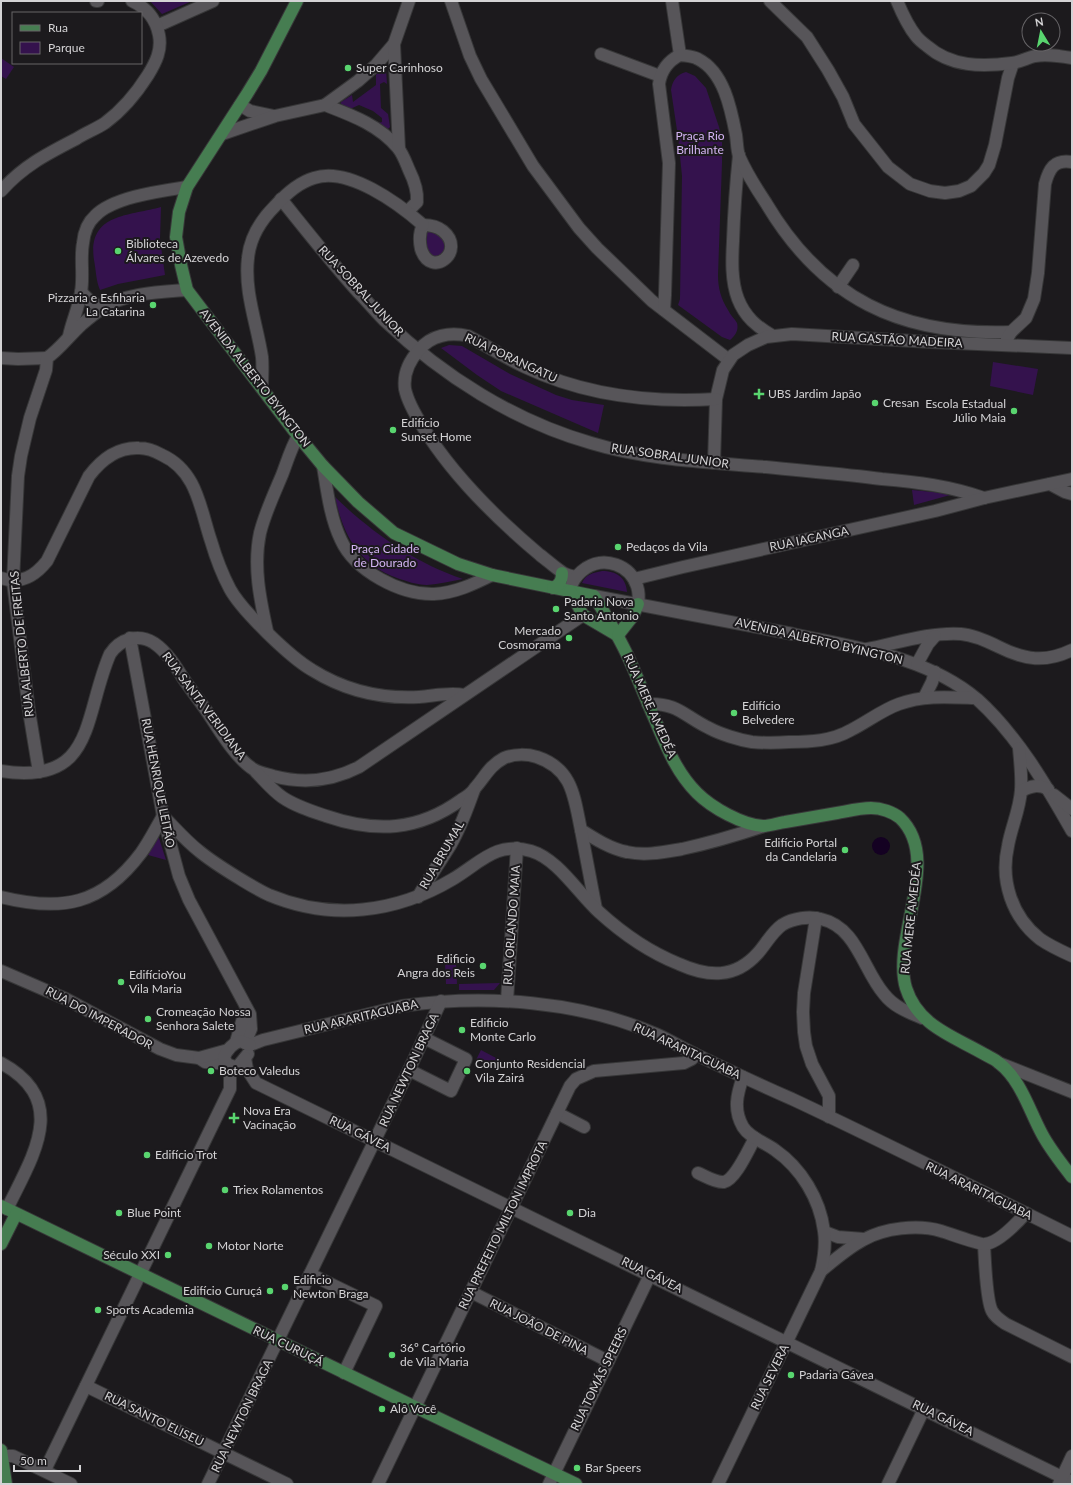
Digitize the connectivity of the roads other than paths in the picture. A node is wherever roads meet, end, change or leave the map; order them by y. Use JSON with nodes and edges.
{"nodes":[{"id":1,"x":132,"y":1,"type":"edge"},
{"id":2,"x":213,"y":1,"type":"edge"},
{"id":3,"x":297,"y":1,"type":"edge"},
{"id":4,"x":409,"y":1,"type":"edge"},
{"id":5,"x":451,"y":1,"type":"edge"},
{"id":6,"x":672,"y":1,"type":"edge"},
{"id":7,"x":770,"y":1,"type":"edge"},
{"id":8,"x":896,"y":1,"type":"edge"},
{"id":9,"x":157,"y":26,"type":"junction"},
{"id":10,"x":394,"y":44,"type":"junction"},
{"id":11,"x":601,"y":54,"type":"dead end"},
{"id":12,"x":680,"y":55,"type":"junction"},
{"id":13,"x":1072,"y":58,"type":"edge"},
{"id":14,"x":1013,"y":63,"type":"junction"},
{"id":15,"x":660,"y":76,"type":"junction"},
{"id":16,"x":240,"y":105,"type":"junction"},
{"id":17,"x":325,"y":105,"type":"junction"},
{"id":18,"x":275,"y":116,"type":"junction"},
{"id":19,"x":222,"y":134,"type":"junction"},
{"id":20,"x":399,"y":149,"type":"junction"},
{"id":21,"x":739,"y":155,"type":"junction"},
{"id":22,"x":1072,"y":162,"type":"edge"},
{"id":23,"x":187,"y":187,"type":"junction"},
{"id":24,"x":1,"y":191,"type":"edge"},
{"id":25,"x":281,"y":199,"type":"junction"},
{"id":26,"x":408,"y":211,"type":"junction"},
{"id":27,"x":424,"y":225,"type":"dead end"},
{"id":28,"x":853,"y":265,"type":"dead end"},
{"id":29,"x":838,"y":287,"type":"junction"},
{"id":30,"x":187,"y":290,"type":"junction"},
{"id":31,"x":81,"y":292,"type":"junction"},
{"id":32,"x":103,"y":307,"type":"junction"},
{"id":33,"x":664,"y":310,"type":"junction"},
{"id":34,"x":912,"y":322,"type":"junction"},
{"id":35,"x":928,"y":326,"type":"junction"},
{"id":36,"x":1011,"y":332,"type":"junction"},
{"id":37,"x":69,"y":336,"type":"junction"},
{"id":38,"x":772,"y":336,"type":"junction"},
{"id":39,"x":913,"y":341,"type":"junction"},
{"id":40,"x":931,"y":342,"type":"junction"},
{"id":41,"x":1004,"y":345,"type":"junction"},
{"id":42,"x":1072,"y":348,"type":"edge"},
{"id":43,"x":418,"y":350,"type":"junction"},
{"id":44,"x":1,"y":358,"type":"edge"},
{"id":45,"x":47,"y":358,"type":"junction"},
{"id":46,"x":729,"y":360,"type":"junction"},
{"id":47,"x":262,"y":387,"type":"junction"},
{"id":48,"x":716,"y":399,"type":"junction"},
{"id":49,"x":298,"y":436,"type":"junction"},
{"id":50,"x":714,"y":463,"type":"junction"},
{"id":51,"x":323,"y":466,"type":"junction"},
{"id":52,"x":1072,"y":479,"type":"edge"},
{"id":53,"x":1050,"y":484,"type":"junction"},
{"id":54,"x":1072,"y":494,"type":"edge"},
{"id":55,"x":984,"y":498,"type":"junction"},
{"id":56,"x":562,"y":573,"type":"junction"},
{"id":57,"x":492,"y":575,"type":"junction"},
{"id":58,"x":1,"y":578,"type":"edge"},
{"id":59,"x":576,"y":578,"type":"junction"},
{"id":60,"x":634,"y":579,"type":"junction"},
{"id":61,"x":13,"y":582,"type":"junction"},
{"id":62,"x":553,"y":588,"type":"junction"},
{"id":63,"x":570,"y":591,"type":"junction"},
{"id":64,"x":594,"y":596,"type":"junction"},
{"id":65,"x":638,"y":604,"type":"junction"},
{"id":66,"x":583,"y":615,"type":"junction"},
{"id":67,"x":267,"y":631,"type":"junction"},
{"id":68,"x":618,"y":635,"type":"junction"},
{"id":69,"x":935,"y":636,"type":"junction"},
{"id":70,"x":130,"y":638,"type":"junction"},
{"id":71,"x":864,"y":649,"type":"junction"},
{"id":72,"x":1072,"y":650,"type":"edge"},
{"id":73,"x":917,"y":664,"type":"junction"},
{"id":74,"x":935,"y":672,"type":"junction"},
{"id":75,"x":464,"y":695,"type":"junction"},
{"id":76,"x":924,"y":698,"type":"junction"},
{"id":77,"x":975,"y":698,"type":"junction"},
{"id":78,"x":648,"y":704,"type":"junction"},
{"id":79,"x":1018,"y":746,"type":"junction"},
{"id":80,"x":253,"y":769,"type":"junction"},
{"id":81,"x":1,"y":771,"type":"edge"},
{"id":82,"x":39,"y":772,"type":"junction"},
{"id":83,"x":475,"y":789,"type":"junction"},
{"id":84,"x":1021,"y":791,"type":"junction"},
{"id":85,"x":1049,"y":791,"type":"junction"},
{"id":86,"x":1072,"y":809,"type":"edge"},
{"id":87,"x":163,"y":816,"type":"junction"},
{"id":88,"x":764,"y":826,"type":"junction"},
{"id":89,"x":581,"y":830,"type":"junction"},
{"id":90,"x":1072,"y":831,"type":"edge"},
{"id":91,"x":517,"y":848,"type":"junction"},
{"id":92,"x":1,"y":897,"type":"edge"},
{"id":93,"x":418,"y":897,"type":"junction"},
{"id":94,"x":596,"y":910,"type":"junction"},
{"id":95,"x":816,"y":918,"type":"junction"},
{"id":96,"x":1072,"y":956,"type":"edge"},
{"id":97,"x":1,"y":971,"type":"edge"},
{"id":98,"x":442,"y":1001,"type":"junction"},
{"id":99,"x":507,"y":1001,"type":"junction"},
{"id":100,"x":922,"y":1018,"type":"junction"},
{"id":101,"x":424,"y":1038,"type":"junction"},
{"id":102,"x":240,"y":1045,"type":"junction"},
{"id":103,"x":695,"y":1054,"type":"junction"},
{"id":104,"x":199,"y":1058,"type":"junction"},
{"id":105,"x":245,"y":1058,"type":"junction"},
{"id":106,"x":1,"y":1063,"type":"edge"},
{"id":107,"x":999,"y":1063,"type":"junction"},
{"id":108,"x":227,"y":1064,"type":"junction"},
{"id":109,"x":409,"y":1070,"type":"junction"},
{"id":110,"x":743,"y":1077,"type":"junction"},
{"id":111,"x":254,"y":1082,"type":"junction"},
{"id":112,"x":230,"y":1089,"type":"junction"},
{"id":113,"x":1072,"y":1092,"type":"edge"},
{"id":114,"x":557,"y":1113,"type":"junction"},
{"id":115,"x":830,"y":1117,"type":"junction"},
{"id":116,"x":584,"y":1127,"type":"dead end"},
{"id":117,"x":755,"y":1138,"type":"junction"},
{"id":118,"x":375,"y":1141,"type":"junction"},
{"id":119,"x":698,"y":1173,"type":"dead end"},
{"id":120,"x":1072,"y":1177,"type":"edge"},
{"id":121,"x":512,"y":1207,"type":"junction"},
{"id":122,"x":8,"y":1210,"type":"edge"},
{"id":123,"x":1026,"y":1213,"type":"junction"},
{"id":124,"x":825,"y":1232,"type":"junction"},
{"id":125,"x":1072,"y":1236,"type":"edge"},
{"id":126,"x":864,"y":1239,"type":"junction"},
{"id":127,"x":1,"y":1244,"type":"edge"},
{"id":128,"x":984,"y":1244,"type":"junction"},
{"id":129,"x":821,"y":1271,"type":"junction"},
{"id":130,"x":140,"y":1274,"type":"junction"},
{"id":131,"x":310,"y":1274,"type":"junction"},
{"id":132,"x":650,"y":1275,"type":"junction"},
{"id":133,"x":471,"y":1292,"type":"junction"},
{"id":134,"x":278,"y":1340,"type":"junction"},
{"id":135,"x":787,"y":1342,"type":"junction"},
{"id":136,"x":1072,"y":1357,"type":"edge"},
{"id":137,"x":608,"y":1361,"type":"junction"},
{"id":138,"x":344,"y":1373,"type":"junction"},
{"id":139,"x":86,"y":1386,"type":"junction"},
{"id":140,"x":415,"y":1407,"type":"junction"},
{"id":141,"x":924,"y":1409,"type":"junction"},
{"id":142,"x":1,"y":1453,"type":"edge"},
{"id":143,"x":223,"y":1453,"type":"junction"},
{"id":144,"x":1072,"y":1456,"type":"edge"},
{"id":145,"x":45,"y":1470,"type":"junction"},
{"id":146,"x":551,"y":1478,"type":"edge"},
{"id":147,"x":1064,"y":1481,"type":"edge"},
{"id":148,"x":6,"y":1484,"type":"edge"},
{"id":149,"x":71,"y":1484,"type":"edge"},
{"id":150,"x":208,"y":1484,"type":"edge"},
{"id":151,"x":286,"y":1484,"type":"edge"},
{"id":152,"x":378,"y":1484,"type":"edge"},
{"id":153,"x":576,"y":1484,"type":"edge"},
{"id":154,"x":718,"y":1484,"type":"edge"},
{"id":155,"x":888,"y":1484,"type":"edge"}],
"edges":[{"from":1,"to":9,"type":"street"},
{"from":2,"to":9,"type":"street"},
{"from":3,"to":16,"type":"main road"},
{"from":4,"to":10,"type":"street"},
{"from":5,"to":33,"type":"street"},
{"from":6,"to":12,"type":"street"},
{"from":7,"to":14,"type":"street"},
{"from":8,"to":14,"type":"street"},
{"from":9,"to":24,"type":"street"},
{"from":10,"to":17,"type":"street"},
{"from":10,"to":20,"type":"street"},
{"from":11,"to":15,"type":"street"},
{"from":12,"to":15,"type":"street"},
{"from":12,"to":21,"type":"street"},
{"from":13,"to":14,"type":"street"},
{"from":15,"to":33,"type":"street"},
{"from":16,"to":18,"type":"street"},
{"from":16,"to":19,"type":"main road"},
{"from":17,"to":18,"type":"street"},
{"from":17,"to":20,"type":"street"},
{"from":18,"to":19,"type":"street"},
{"from":19,"to":23,"type":"main road"},
{"from":20,"to":26,"type":"street"},
{"from":21,"to":29,"type":"street"},
{"from":21,"to":38,"type":"street"},
{"from":22,"to":36,"type":"street"},
{"from":23,"to":30,"type":"main road"},
{"from":23,"to":31,"type":"street"},
{"from":25,"to":26,"type":"street"},
{"from":25,"to":43,"type":"street","name":"RUA SOBRAL JUNIOR"},
{"from":25,"to":47,"type":"street"},
{"from":26,"to":27,"type":"street"},
{"from":28,"to":29,"type":"street"},
{"from":29,"to":34,"type":"street"},
{"from":30,"to":32,"type":"street"},
{"from":30,"to":47,"type":"main road","name":"AVENIDA ALBERTO BYINGTON"},
{"from":31,"to":32,"type":"street"},
{"from":31,"to":37,"type":"street"},
{"from":32,"to":37,"type":"street"},
{"from":33,"to":46,"type":"street"},
{"from":34,"to":35,"type":"street"},
{"from":34,"to":39,"type":"street"},
{"from":35,"to":36,"type":"street"},
{"from":35,"to":40,"type":"street"},
{"from":36,"to":41,"type":"street"},
{"from":37,"to":45,"type":"street"},
{"from":38,"to":39,"type":"street","name":"RUA GASTÃO MADEIRA"},
{"from":38,"to":46,"type":"street","name":"RUA GASTÃO MADEIRA"},
{"from":39,"to":40,"type":"street","name":"RUA GASTÃO MADEIRA"},
{"from":40,"to":41,"type":"street","name":"RUA GASTÃO MADEIRA"},
{"from":41,"to":42,"type":"street","name":"RUA GASTÃO MADEIRA"},
{"from":43,"to":48,"type":"street","name":"RUA PORANGATU"},
{"from":43,"to":50,"type":"street","name":"RUA SOBRAL JUNIOR"},
{"from":43,"to":56,"type":"street","name":"RUA PORANGATU"},
{"from":44,"to":45,"type":"street"},
{"from":45,"to":61,"type":"street","name":"RUA ALBERTO DE FREITAS"},
{"from":46,"to":48,"type":"street"},
{"from":47,"to":49,"type":"main road","name":"AVENIDA ALBERTO BYINGTON"},
{"from":48,"to":50,"type":"street"},
{"from":49,"to":51,"type":"main road","name":"AVENIDA ALBERTO BYINGTON"},
{"from":49,"to":67,"type":"street"},
{"from":50,"to":55,"type":"street","name":"RUA SOBRAL JUNIOR"},
{"from":51,"to":57,"type":"main road","name":"AVENIDA ALBERTO BYINGTON"},
{"from":51,"to":57,"type":"street","name":"AVENIDA ALBERTO BYINGTON"},
{"from":52,"to":53,"type":"street"},
{"from":53,"to":54,"type":"street"},
{"from":53,"to":55,"type":"street"},
{"from":55,"to":60,"type":"street","name":"RUA IACANGA"},
{"from":56,"to":59,"type":"street","name":"RUA PORANGATU"},
{"from":56,"to":62,"type":"main road"},
{"from":57,"to":62,"type":"main road","name":"AVENIDA ALBERTO BYINGTON"},
{"from":58,"to":61,"type":"street"},
{"from":59,"to":60,"type":"street"},
{"from":59,"to":63,"type":"street"},
{"from":60,"to":65,"type":"street"},
{"from":61,"to":67,"type":"street"},
{"from":61,"to":82,"type":"street","name":"RUA ALBERTO DE FREITAS"},
{"from":62,"to":63,"type":"main road","name":"AVENIDA ALBERTO BYINGTON"},
{"from":63,"to":64,"type":"main road","name":"AVENIDA ALBERTO BYINGTON"},
{"from":63,"to":66,"type":"main road"},
{"from":64,"to":65,"type":"street","name":"AVENIDA ALBERTO BYINGTON"},
{"from":64,"to":68,"type":"main road","name":"RUA MERE AMEDÉA"},
{"from":65,"to":68,"type":"main road"},
{"from":65,"to":71,"type":"street","name":"AVENIDA ALBERTO BYINGTON"},
{"from":66,"to":68,"type":"main road"},
{"from":66,"to":75,"type":"street","name":"RUA SANTA VERIDIANA"},
{"from":67,"to":75,"type":"street"},
{"from":68,"to":78,"type":"main road","name":"RUA MERE AMEDÉA"},
{"from":69,"to":71,"type":"street"},
{"from":69,"to":72,"type":"street"},
{"from":69,"to":73,"type":"street"},
{"from":70,"to":80,"type":"street","name":"RUA SANTA VERIDIANA"},
{"from":70,"to":82,"type":"street"},
{"from":70,"to":87,"type":"street","name":"RUA HENRIQUE LEITÃO"},
{"from":71,"to":73,"type":"street","name":"AVENIDA ALBERTO BYINGTON"},
{"from":73,"to":74,"type":"street","name":"AVENIDA ALBERTO BYINGTON"},
{"from":74,"to":76,"type":"street"},
{"from":74,"to":77,"type":"street","name":"AVENIDA ALBERTO BYINGTON"},
{"from":75,"to":80,"type":"street","name":"RUA SANTA VERIDIANA"},
{"from":76,"to":77,"type":"street"},
{"from":76,"to":78,"type":"street"},
{"from":77,"to":79,"type":"street","name":"AVENIDA ALBERTO BYINGTON"},
{"from":78,"to":88,"type":"main road","name":"RUA MERE AMEDÉA"},
{"from":79,"to":84,"type":"street"},
{"from":79,"to":85,"type":"street","name":"AVENIDA ALBERTO BYINGTON"},
{"from":80,"to":83,"type":"street"},
{"from":81,"to":82,"type":"street"},
{"from":83,"to":89,"type":"street"},
{"from":83,"to":93,"type":"street","name":"RUA BRUMAL"},
{"from":84,"to":85,"type":"street"},
{"from":84,"to":96,"type":"street"},
{"from":85,"to":86,"type":"street"},
{"from":85,"to":90,"type":"street","name":"AVENIDA ALBERTO BYINGTON"},
{"from":87,"to":92,"type":"street"},
{"from":87,"to":93,"type":"street"},
{"from":87,"to":102,"type":"street","name":"RUA HENRIQUE LEITÃO"},
{"from":88,"to":89,"type":"street"},
{"from":88,"to":100,"type":"main road","name":"RUA MERE AMEDÉA"},
{"from":89,"to":94,"type":"street"},
{"from":91,"to":93,"type":"street"},
{"from":91,"to":94,"type":"street"},
{"from":91,"to":99,"type":"street","name":"RUA ORLANDO MAIA"},
{"from":94,"to":95,"type":"street"},
{"from":95,"to":100,"type":"street"},
{"from":95,"to":115,"type":"street"},
{"from":97,"to":104,"type":"street","name":"RUA DO IMPERADOR"},
{"from":98,"to":99,"type":"street","name":"RUA ARARITAGUABA"},
{"from":98,"to":101,"type":"street","name":"RUA NEWTON BRAGA"},
{"from":98,"to":102,"type":"street","name":"RUA ARARITAGUABA"},
{"from":99,"to":103,"type":"street","name":"RUA ARARITAGUABA"},
{"from":100,"to":107,"type":"main road","name":"RUA MERE AMEDÉA"},
{"from":101,"to":109,"type":"street","name":"RUA NEWTON BRAGA"},
{"from":101,"to":109,"type":"street"},
{"from":102,"to":104,"type":"street","name":"RUA DO IMPERADOR"},
{"from":102,"to":105,"type":"street"},
{"from":102,"to":108,"type":"street"},
{"from":103,"to":110,"type":"street","name":"RUA ARARITAGUABA"},
{"from":103,"to":114,"type":"street","name":"RUA PREFEITO MILTON IMPROTA"},
{"from":104,"to":108,"type":"street","name":"RUA DO IMPERADOR"},
{"from":105,"to":108,"type":"street","name":"RUA DO IMPERADOR"},
{"from":105,"to":111,"type":"street"},
{"from":106,"to":122,"type":"street"},
{"from":107,"to":113,"type":"street"},
{"from":107,"to":120,"type":"main road","name":"RUA MERE AMEDÉA"},
{"from":108,"to":112,"type":"street"},
{"from":109,"to":118,"type":"street","name":"RUA NEWTON BRAGA"},
{"from":110,"to":115,"type":"street","name":"RUA ARARITAGUABA"},
{"from":110,"to":117,"type":"street"},
{"from":111,"to":112,"type":"street"},
{"from":111,"to":118,"type":"street","name":"RUA GÁVEA"},
{"from":112,"to":130,"type":"street"},
{"from":114,"to":116,"type":"street"},
{"from":114,"to":121,"type":"street","name":"RUA PREFEITO MILTON IMPROTA"},
{"from":115,"to":123,"type":"street","name":"RUA ARARITAGUABA"},
{"from":117,"to":119,"type":"street"},
{"from":117,"to":124,"type":"street"},
{"from":118,"to":121,"type":"street","name":"RUA GÁVEA"},
{"from":118,"to":131,"type":"street","name":"RUA NEWTON BRAGA"},
{"from":121,"to":132,"type":"street","name":"RUA GÁVEA"},
{"from":121,"to":133,"type":"street","name":"RUA PREFEITO MILTON IMPROTA"},
{"from":122,"to":127,"type":"main road"},
{"from":122,"to":130,"type":"main road","name":"RUA CURUÇÁ"},
{"from":123,"to":125,"type":"street","name":"RUA ARARITAGUABA"},
{"from":123,"to":128,"type":"street"},
{"from":124,"to":126,"type":"street"},
{"from":124,"to":129,"type":"street"},
{"from":126,"to":128,"type":"street"},
{"from":126,"to":129,"type":"street"},
{"from":128,"to":136,"type":"street"},
{"from":129,"to":135,"type":"street","name":"RUA SEVERA"},
{"from":130,"to":134,"type":"main road","name":"RUA CURUÇÁ"},
{"from":130,"to":139,"type":"street"},
{"from":131,"to":134,"type":"street","name":"RUA NEWTON BRAGA"},
{"from":131,"to":138,"type":"street"},
{"from":132,"to":135,"type":"street","name":"RUA GÁVEA"},
{"from":132,"to":137,"type":"street","name":"RUA TOMÁS SPEERS"},
{"from":133,"to":137,"type":"street","name":"RUA JOÃO DE PINA"},
{"from":133,"to":140,"type":"street","name":"RUA PREFEITO MILTON IMPROTA"},
{"from":134,"to":138,"type":"main road","name":"RUA CURUÇÁ"},
{"from":134,"to":143,"type":"street","name":"RUA NEWTON BRAGA"},
{"from":135,"to":141,"type":"street","name":"RUA GÁVEA"},
{"from":135,"to":154,"type":"street","name":"RUA SEVERA"},
{"from":137,"to":146,"type":"street","name":"RUA TOMÁS SPEERS"},
{"from":138,"to":140,"type":"main road","name":"RUA CURUÇÁ"},
{"from":139,"to":143,"type":"street","name":"RUA SANTO ELISEU"},
{"from":139,"to":145,"type":"street"},
{"from":140,"to":146,"type":"main road","name":"RUA CURUÇÁ"},
{"from":140,"to":152,"type":"street","name":"RUA PREFEITO MILTON IMPROTA"},
{"from":141,"to":147,"type":"street","name":"RUA GÁVEA"},
{"from":141,"to":155,"type":"street"},
{"from":142,"to":145,"type":"street"},
{"from":142,"to":148,"type":"main road"},
{"from":143,"to":150,"type":"street","name":"RUA NEWTON BRAGA"},
{"from":143,"to":151,"type":"street","name":"RUA SANTO ELISEU"},
{"from":144,"to":147,"type":"street"},
{"from":145,"to":149,"type":"street"},
{"from":146,"to":153,"type":"main road","name":"RUA CURUÇÁ"}]}
